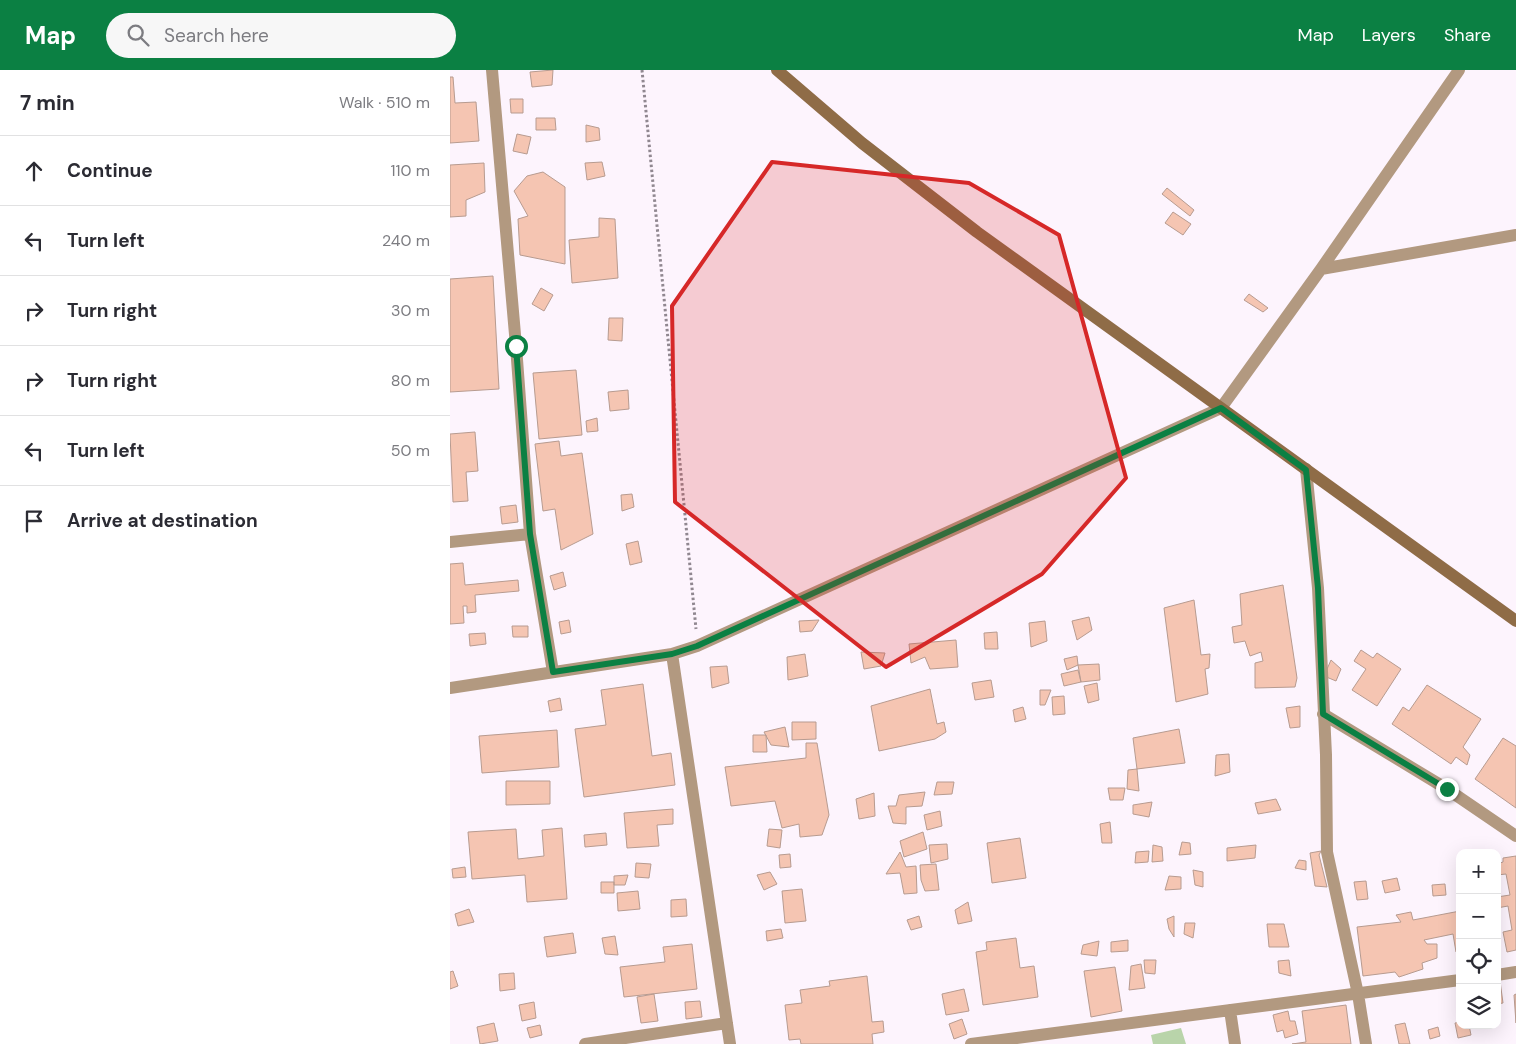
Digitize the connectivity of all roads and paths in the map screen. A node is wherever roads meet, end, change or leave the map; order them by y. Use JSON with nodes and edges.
{"nodes":[{"id":1,"x":492,"y":70,"type":"edge"},
{"id":2,"x":642,"y":70,"type":"edge"},
{"id":3,"x":777,"y":70,"type":"edge"},
{"id":4,"x":1459,"y":70,"type":"edge"},
{"id":5,"x":1516,"y":235,"type":"edge"},
{"id":6,"x":1321,"y":269,"type":"junction"},
{"id":7,"x":1221,"y":408,"type":"junction"},
{"id":8,"x":1306,"y":470,"type":"junction"},
{"id":9,"x":530,"y":534,"type":"junction"},
{"id":10,"x":450,"y":542,"type":"edge"},
{"id":11,"x":1516,"y":621,"type":"edge"},
{"id":12,"x":697,"y":646,"type":"junction"},
{"id":13,"x":672,"y":654,"type":"junction"},
{"id":14,"x":553,"y":672,"type":"junction"},
{"id":15,"x":450,"y":688,"type":"edge"},
{"id":16,"x":1323,"y":714,"type":"junction"},
{"id":17,"x":1516,"y":836,"type":"edge"},
{"id":18,"x":1516,"y":972,"type":"edge"},
{"id":19,"x":1501,"y":974,"type":"edge"},
{"id":20,"x":1456,"y":981,"type":"edge"},
{"id":21,"x":1358,"y":994,"type":"junction"},
{"id":22,"x":1230,"y":1010,"type":"junction"},
{"id":23,"x":727,"y":1022,"type":"junction"},
{"id":24,"x":586,"y":1044,"type":"edge"},
{"id":25,"x":730,"y":1044,"type":"edge"},
{"id":26,"x":971,"y":1044,"type":"edge"},
{"id":27,"x":1236,"y":1044,"type":"edge"},
{"id":28,"x":1366,"y":1044,"type":"edge"}],
"edges":[{"from":1,"to":9,"type":"street"},
{"from":2,"to":12,"type":"path"},
{"from":3,"to":7,"type":"street"},
{"from":4,"to":6,"type":"street"},
{"from":5,"to":6,"type":"street"},
{"from":6,"to":7,"type":"street"},
{"from":7,"to":8,"type":"street"},
{"from":7,"to":12,"type":"street"},
{"from":8,"to":11,"type":"street"},
{"from":8,"to":16,"type":"street"},
{"from":9,"to":10,"type":"street"},
{"from":9,"to":14,"type":"street"},
{"from":12,"to":13,"type":"street"},
{"from":13,"to":14,"type":"street"},
{"from":13,"to":23,"type":"street"},
{"from":14,"to":15,"type":"street"},
{"from":16,"to":17,"type":"street"},
{"from":16,"to":21,"type":"street"},
{"from":18,"to":19,"type":"street"},
{"from":20,"to":21,"type":"street"},
{"from":21,"to":22,"type":"street"},
{"from":21,"to":28,"type":"street"},
{"from":22,"to":26,"type":"street"},
{"from":22,"to":27,"type":"street"},
{"from":23,"to":24,"type":"street"},
{"from":23,"to":25,"type":"street"}]}
